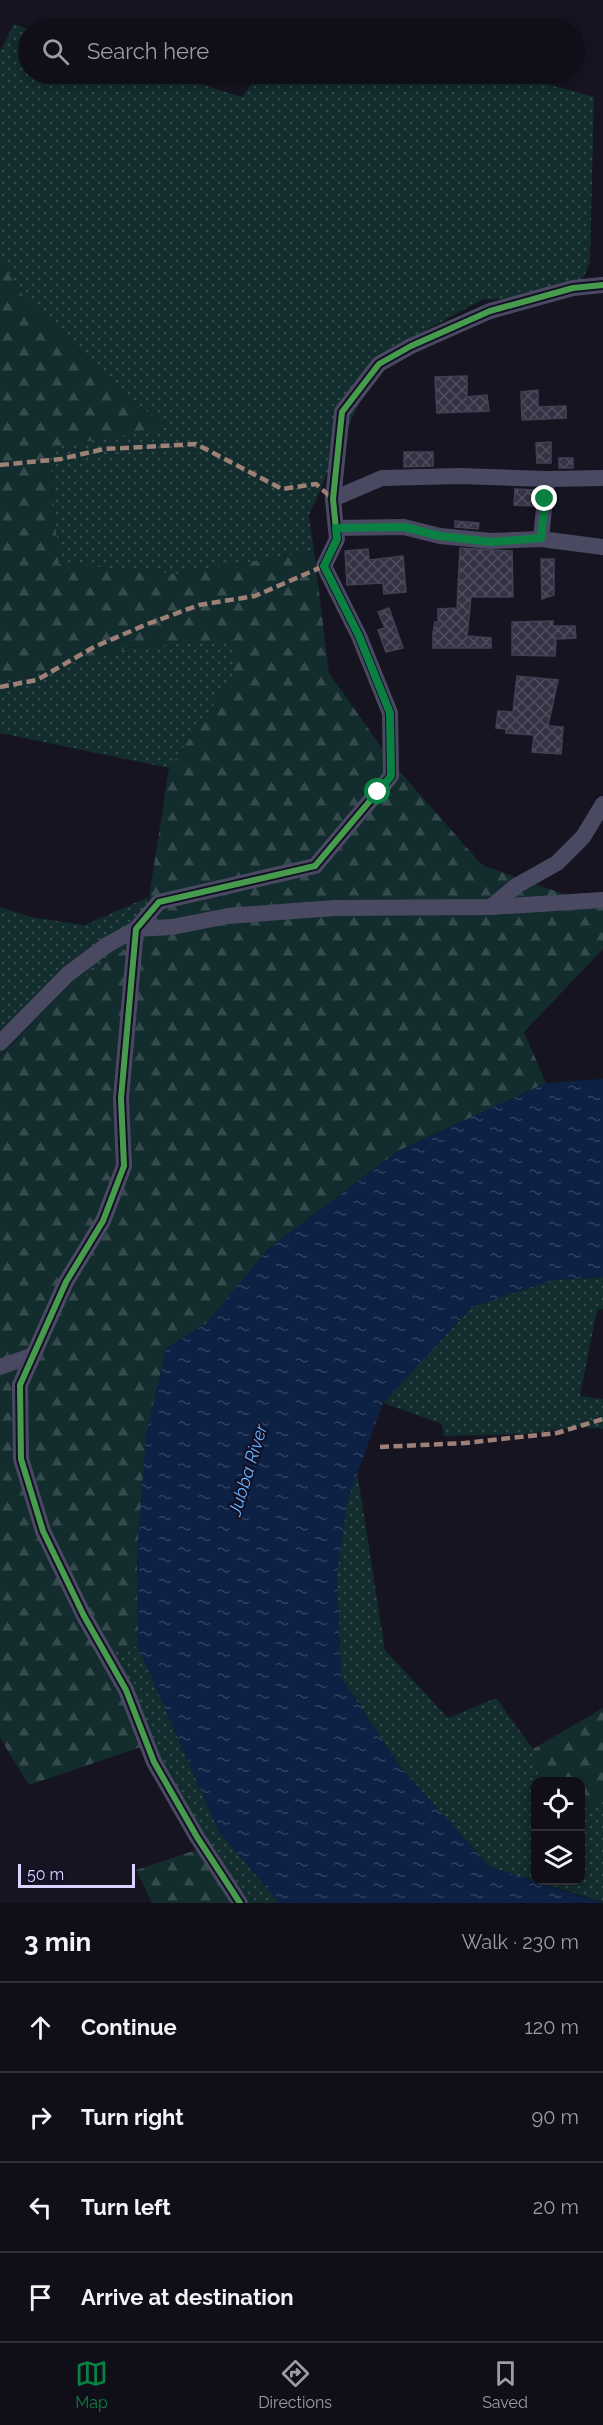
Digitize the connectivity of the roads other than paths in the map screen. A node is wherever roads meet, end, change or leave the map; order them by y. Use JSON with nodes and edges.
{"nodes":[{"id":1,"x":603,"y":285,"type":"edge"},
{"id":2,"x":603,"y":478,"type":"edge"},
{"id":3,"x":547,"y":479,"type":"junction"},
{"id":4,"x":333,"y":499,"type":"junction"},
{"id":5,"x":336,"y":528,"type":"junction"},
{"id":6,"x":541,"y":538,"type":"junction"},
{"id":7,"x":603,"y":547,"type":"edge"},
{"id":8,"x":603,"y":804,"type":"edge"},
{"id":9,"x":603,"y":900,"type":"edge"},
{"id":10,"x":491,"y":907,"type":"junction"},
{"id":11,"x":136,"y":929,"type":"junction"},
{"id":12,"x":0,"y":1042,"type":"edge"},
{"id":13,"x":31,"y":1356,"type":"junction"},
{"id":14,"x":0,"y":1367,"type":"edge"},
{"id":15,"x":240,"y":1903,"type":"edge"}],
"edges":[{"from":1,"to":4,"type":"street"},
{"from":2,"to":3,"type":"street"},
{"from":3,"to":4,"type":"street"},
{"from":3,"to":6,"type":"street"},
{"from":4,"to":5,"type":"street"},
{"from":5,"to":6,"type":"street"},
{"from":5,"to":11,"type":"street"},
{"from":6,"to":7,"type":"street"},
{"from":8,"to":10,"type":"street"},
{"from":9,"to":10,"type":"street"},
{"from":10,"to":11,"type":"street"},
{"from":11,"to":12,"type":"street"},
{"from":11,"to":13,"type":"street"},
{"from":13,"to":14,"type":"street"},
{"from":13,"to":15,"type":"street"}]}
